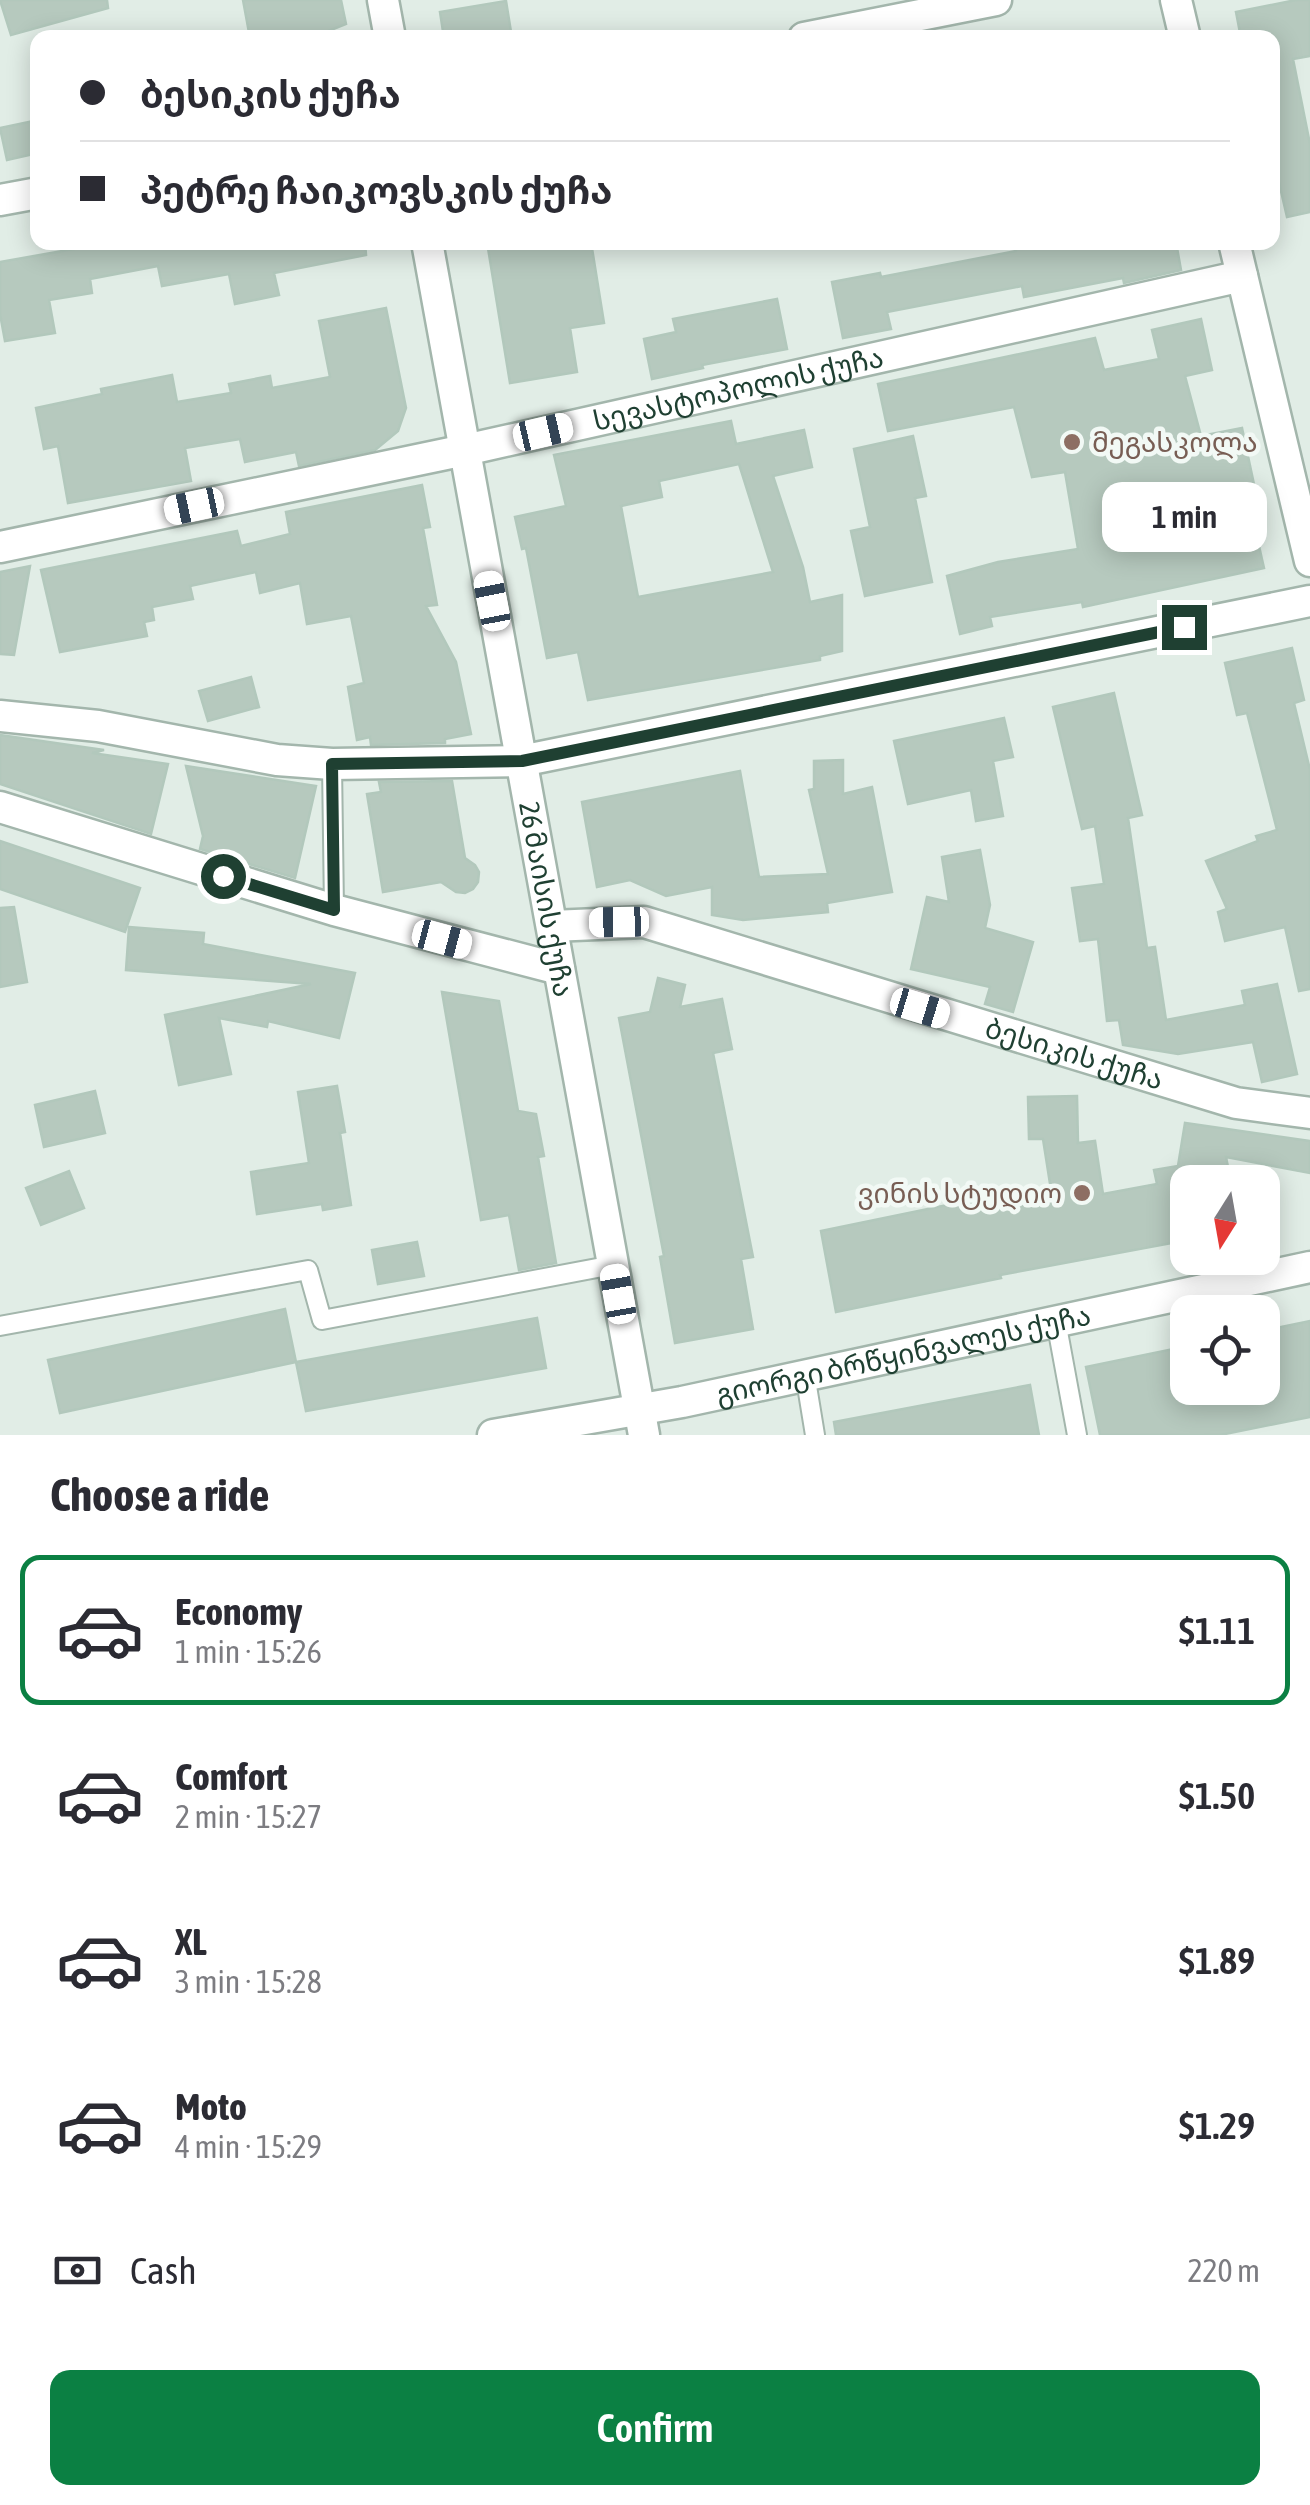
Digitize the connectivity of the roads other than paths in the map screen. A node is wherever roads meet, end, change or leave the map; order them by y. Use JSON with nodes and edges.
{"nodes":[{"id":1,"x":383,"y":0,"type":"edge"},
{"id":2,"x":996,"y":0,"type":"edge"},
{"id":3,"x":1176,"y":0,"type":"edge"},
{"id":4,"x":389,"y":30,"type":"edge"},
{"id":5,"x":844,"y":30,"type":"edge"},
{"id":6,"x":1183,"y":30,"type":"edge"},
{"id":7,"x":30,"y":194,"type":"edge"},
{"id":8,"x":0,"y":200,"type":"edge"},
{"id":9,"x":428,"y":250,"type":"edge"},
{"id":10,"x":1236,"y":250,"type":"edge"},
{"id":11,"x":1242,"y":276,"type":"junction"},
{"id":12,"x":465,"y":450,"type":"junction"},
{"id":13,"x":0,"y":547,"type":"edge"},
{"id":14,"x":1310,"y":561,"type":"edge"},
{"id":15,"x":1310,"y":601,"type":"edge"},
{"id":16,"x":0,"y":716,"type":"edge"},
{"id":17,"x":522,"y":761,"type":"junction"},
{"id":18,"x":332,"y":764,"type":"junction"},
{"id":19,"x":0,"y":807,"type":"edge"},
{"id":20,"x":334,"y":910,"type":"junction"},
{"id":21,"x":552,"y":926,"type":"junction"},
{"id":22,"x":559,"y":968,"type":"junction"},
{"id":23,"x":1310,"y":1113,"type":"edge"},
{"id":24,"x":613,"y":1265,"type":"junction"},
{"id":25,"x":1310,"y":1266,"type":"edge"},
{"id":26,"x":1056,"y":1321,"type":"junction"},
{"id":27,"x":0,"y":1326,"type":"edge"},
{"id":28,"x":805,"y":1374,"type":"junction"},
{"id":29,"x":641,"y":1422,"type":"edge"},
{"id":30,"x":493,"y":1435,"type":"edge"},
{"id":31,"x":814,"y":1435,"type":"edge"},
{"id":32,"x":1077,"y":1435,"type":"edge"}],
"edges":[{"from":1,"to":4,"type":"street"},
{"from":2,"to":5,"type":"street"},
{"from":3,"to":6,"type":"street"},
{"from":7,"to":8,"type":"street"},
{"from":9,"to":12,"type":"street","name":"26 მაისის ქუჩა"},
{"from":10,"to":11,"type":"street"},
{"from":11,"to":12,"type":"street","name":"სევასტოპოლის ქუჩა"},
{"from":11,"to":14,"type":"street"},
{"from":12,"to":13,"type":"street","name":"სევასტოპოლის ქუჩა"},
{"from":12,"to":17,"type":"street","name":"26 მაისის ქუჩა"},
{"from":15,"to":17,"type":"street"},
{"from":16,"to":18,"type":"street"},
{"from":17,"to":18,"type":"street"},
{"from":17,"to":21,"type":"street","name":"26 მაისის ქუჩა"},
{"from":18,"to":20,"type":"lane"},
{"from":19,"to":20,"type":"street"},
{"from":20,"to":22,"type":"street"},
{"from":21,"to":22,"type":"street","name":"26 მაისის ქუჩა"},
{"from":21,"to":23,"type":"street","name":"ბესიკის ქუჩა"},
{"from":22,"to":24,"type":"street","name":"26 მაისის ქუჩა"},
{"from":24,"to":27,"type":"lane"},
{"from":24,"to":29,"type":"street","name":"26 მაისის ქუჩა"},
{"from":25,"to":26,"type":"street","name":"გიორგი ბრწყინვალეს ქუჩა"},
{"from":26,"to":28,"type":"street","name":"გიორგი ბრწყინვალეს ქუჩა"},
{"from":26,"to":32,"type":"lane"},
{"from":28,"to":29,"type":"street","name":"გიორგი ბრწყინვალეს ქუჩა"},
{"from":28,"to":31,"type":"lane"},
{"from":29,"to":30,"type":"street","name":"გიორგი ბრწყინვალეს ქუჩა"}]}
